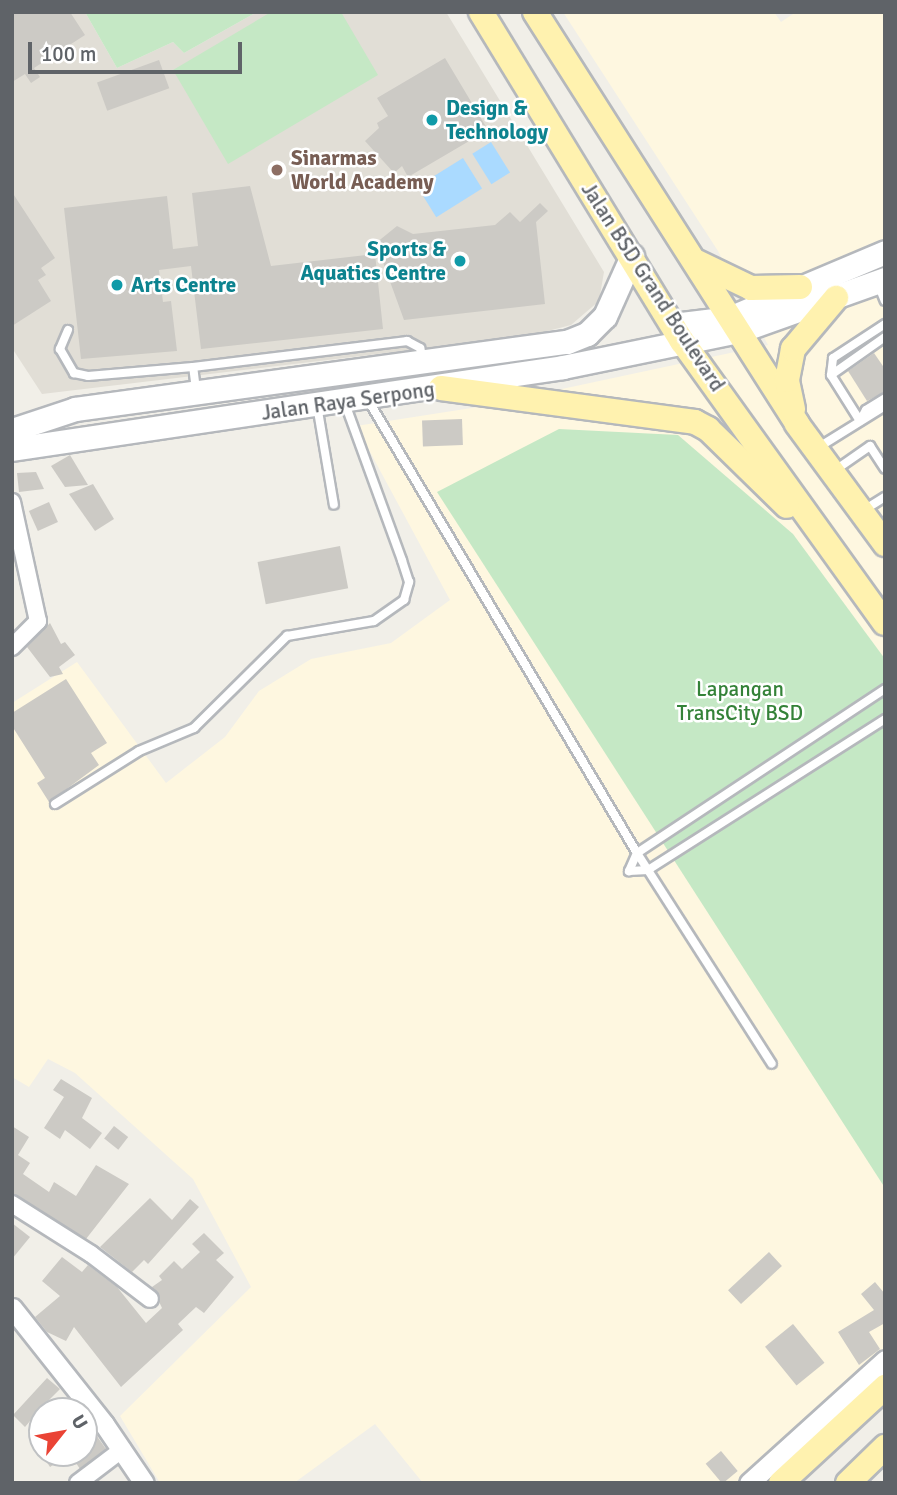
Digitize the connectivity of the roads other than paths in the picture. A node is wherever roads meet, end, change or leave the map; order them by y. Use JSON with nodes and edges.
{"nodes":[{"id":1,"x":481,"y":12,"type":"edge"},
{"id":2,"x":534,"y":12,"type":"edge"},
{"id":3,"x":885,"y":252,"type":"edge"},
{"id":4,"x":632,"y":256,"type":"junction"},
{"id":5,"x":691,"y":258,"type":"junction"},
{"id":6,"x":800,"y":287,"type":"junction"},
{"id":7,"x":882,"y":288,"type":"edge"},
{"id":8,"x":836,"y":298,"type":"junction"},
{"id":9,"x":734,"y":324,"type":"junction"},
{"id":10,"x":885,"y":324,"type":"edge"},
{"id":11,"x":68,"y":330,"type":"dead end"},
{"id":12,"x":678,"y":333,"type":"junction"},
{"id":13,"x":885,"y":337,"type":"edge"},
{"id":14,"x":424,"y":365,"type":"junction"},
{"id":15,"x":193,"y":367,"type":"junction"},
{"id":16,"x":831,"y":375,"type":"junction"},
{"id":17,"x":441,"y":388,"type":"junction"},
{"id":18,"x":196,"y":393,"type":"junction"},
{"id":19,"x":355,"y":398,"type":"junction"},
{"id":20,"x":885,"y":398,"type":"edge"},
{"id":21,"x":317,"y":405,"type":"junction"},
{"id":22,"x":885,"y":405,"type":"edge"},
{"id":23,"x":75,"y":409,"type":"junction"},
{"id":24,"x":860,"y":421,"type":"junction"},
{"id":25,"x":797,"y":424,"type":"junction"},
{"id":26,"x":12,"y":430,"type":"edge"},
{"id":27,"x":77,"y":442,"type":"junction"},
{"id":28,"x":12,"y":449,"type":"edge"},
{"id":29,"x":816,"y":450,"type":"junction"},
{"id":30,"x":885,"y":469,"type":"edge"},
{"id":31,"x":832,"y":472,"type":"junction"},
{"id":32,"x":885,"y":496,"type":"edge"},
{"id":33,"x":12,"y":502,"type":"edge"},
{"id":34,"x":334,"y":505,"type":"dead end"},
{"id":35,"x":860,"y":512,"type":"junction"},
{"id":36,"x":885,"y":544,"type":"edge"},
{"id":37,"x":838,"y":555,"type":"junction"},
{"id":38,"x":885,"y":623,"type":"edge"},
{"id":39,"x":12,"y":647,"type":"edge"},
{"id":40,"x":885,"y":689,"type":"edge"},
{"id":41,"x":885,"y":719,"type":"edge"},
{"id":42,"x":55,"y":804,"type":"dead end"},
{"id":43,"x":638,"y":853,"type":"junction"},
{"id":44,"x":648,"y":870,"type":"junction"},
{"id":45,"x":772,"y":1064,"type":"dead end"},
{"id":46,"x":12,"y":1204,"type":"edge"},
{"id":47,"x":150,"y":1300,"type":"dead end"},
{"id":48,"x":12,"y":1308,"type":"edge"},
{"id":49,"x":885,"y":1360,"type":"edge"},
{"id":50,"x":885,"y":1387,"type":"edge"},
{"id":51,"x":885,"y":1447,"type":"edge"},
{"id":52,"x":123,"y":1449,"type":"junction"},
{"id":53,"x":78,"y":1483,"type":"edge"},
{"id":54,"x":144,"y":1483,"type":"edge"},
{"id":55,"x":749,"y":1483,"type":"edge"},
{"id":56,"x":781,"y":1483,"type":"edge"},
{"id":57,"x":848,"y":1483,"type":"edge"}],
"edges":[{"from":1,"to":4,"type":"main road","name":"Jalan BSD Grand Boulevard"},
{"from":2,"to":5,"type":"main road"},
{"from":3,"to":6,"type":"main road"},
{"from":4,"to":12,"type":"main road","name":"Jalan BSD Grand Boulevard"},
{"from":4,"to":14,"type":"main road","name":"Jalan Raya Serpong"},
{"from":5,"to":6,"type":"main road"},
{"from":5,"to":9,"type":"main road"},
{"from":6,"to":9,"type":"main road"},
{"from":7,"to":8,"type":"main road"},
{"from":8,"to":9,"type":"main road"},
{"from":8,"to":25,"type":"main road"},
{"from":9,"to":12,"type":"main road","name":"Jalan Raya Serpong"},
{"from":9,"to":25,"type":"main road"},
{"from":10,"to":16,"type":"lane"},
{"from":11,"to":15,"type":"lane"},
{"from":12,"to":17,"type":"main road","name":"Jalan Raya Serpong"},
{"from":12,"to":37,"type":"main road","name":"Jalan BSD Grand Boulevard"},
{"from":13,"to":16,"type":"lane"},
{"from":14,"to":15,"type":"lane"},
{"from":14,"to":18,"type":"main road","name":"Jalan Raya Serpong"},
{"from":15,"to":18,"type":"lane"},
{"from":16,"to":24,"type":"lane"},
{"from":17,"to":19,"type":"main road","name":"Jalan Raya Serpong"},
{"from":17,"to":37,"type":"main road"},
{"from":18,"to":23,"type":"main road","name":"Jalan Raya Serpong"},
{"from":19,"to":21,"type":"main road","name":"Jalan Raya Serpong"},
{"from":19,"to":42,"type":"lane"},
{"from":19,"to":43,"type":"lane"},
{"from":20,"to":24,"type":"lane"},
{"from":21,"to":27,"type":"main road","name":"Jalan Raya Serpong"},
{"from":21,"to":34,"type":"lane"},
{"from":22,"to":24,"type":"lane"},
{"from":23,"to":26,"type":"main road","name":"Jalan Raya Serpong"},
{"from":23,"to":27,"type":"main road"},
{"from":24,"to":29,"type":"lane"},
{"from":25,"to":29,"type":"main road"},
{"from":27,"to":28,"type":"main road","name":"Jalan Raya Serpong"},
{"from":29,"to":31,"type":"main road"},
{"from":30,"to":31,"type":"lane"},
{"from":31,"to":35,"type":"main road"},
{"from":32,"to":35,"type":"lane"},
{"from":33,"to":39,"type":"street"},
{"from":35,"to":36,"type":"main road"},
{"from":37,"to":38,"type":"main road","name":"Jalan BSD Grand Boulevard"},
{"from":40,"to":43,"type":"lane"},
{"from":41,"to":44,"type":"lane"},
{"from":43,"to":44,"type":"lane"},
{"from":43,"to":44,"type":"lane"},
{"from":44,"to":45,"type":"lane"},
{"from":46,"to":47,"type":"street"},
{"from":48,"to":52,"type":"street"},
{"from":49,"to":55,"type":"street"},
{"from":50,"to":56,"type":"main road"},
{"from":51,"to":57,"type":"main road"},
{"from":52,"to":53,"type":"street"},
{"from":52,"to":54,"type":"street"}]}
